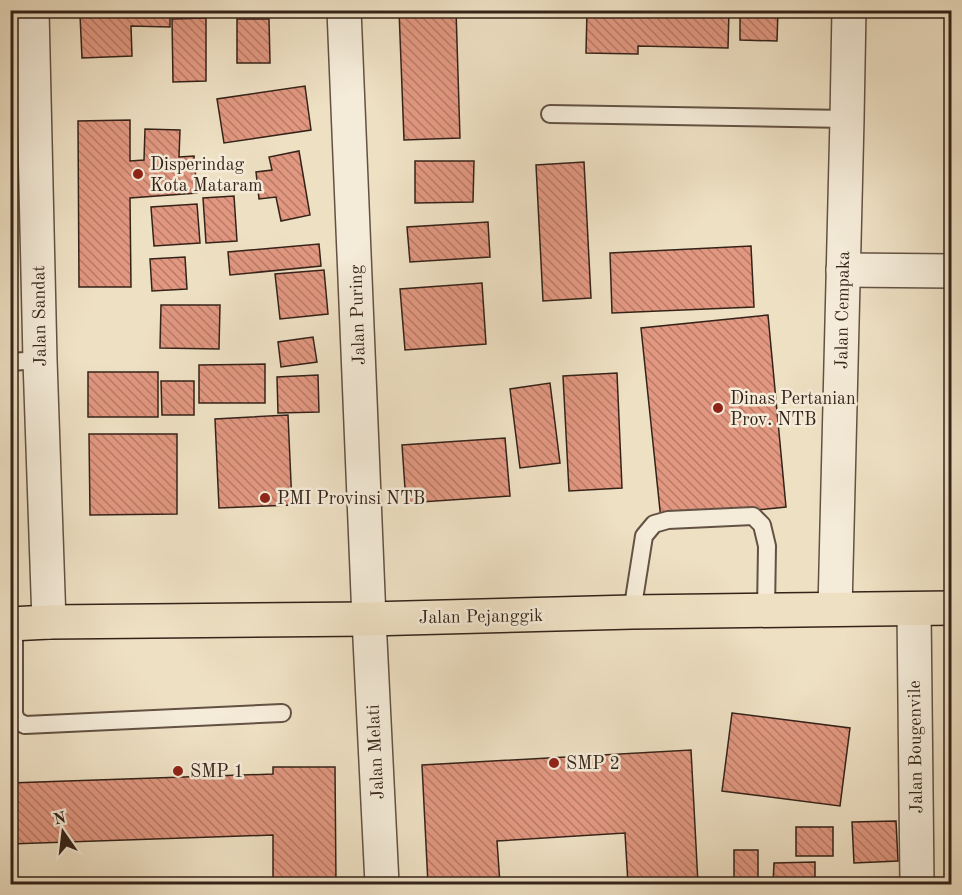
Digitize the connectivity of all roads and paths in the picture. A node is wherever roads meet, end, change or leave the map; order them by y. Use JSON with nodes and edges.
{"nodes":[{"id":1,"x":32,"y":10,"type":"edge"},
{"id":2,"x":344,"y":10,"type":"edge"},
{"id":3,"x":849,"y":10,"type":"edge"},
{"id":4,"x":550,"y":114,"type":"dead end"},
{"id":5,"x":847,"y":119,"type":"junction"},
{"id":6,"x":843,"y":270,"type":"junction"},
{"id":7,"x":951,"y":272,"type":"edge"},
{"id":8,"x":25,"y":361,"type":"edge"},
{"id":9,"x":951,"y":608,"type":"edge"},
{"id":10,"x":835,"y":609,"type":"junction"},
{"id":11,"x":914,"y":609,"type":"junction"},
{"id":12,"x":766,"y":611,"type":"junction"},
{"id":13,"x":632,"y":612,"type":"junction"},
{"id":14,"x":369,"y":619,"type":"junction"},
{"id":15,"x":49,"y":622,"type":"junction"},
{"id":16,"x":12,"y":624,"type":"edge"},
{"id":17,"x":282,"y":713,"type":"dead end"},
{"id":18,"x":382,"y":885,"type":"edge"},
{"id":19,"x":917,"y":885,"type":"edge"}],
"edges":[{"from":1,"to":8,"type":"street","name":"Jalan Sandat"},
{"from":2,"to":14,"type":"street","name":"Jalan Puring"},
{"from":3,"to":5,"type":"street","name":"Jalan Cempaka"},
{"from":4,"to":5,"type":"lane"},
{"from":5,"to":6,"type":"street","name":"Jalan Cempaka"},
{"from":6,"to":7,"type":"street"},
{"from":6,"to":10,"type":"street","name":"Jalan Cempaka"},
{"from":8,"to":15,"type":"street","name":"Jalan Sandat"},
{"from":9,"to":11,"type":"main road","name":"Jalan Pejanggik"},
{"from":10,"to":11,"type":"main road","name":"Jalan Pejanggik"},
{"from":10,"to":12,"type":"main road","name":"Jalan Pejanggik"},
{"from":11,"to":19,"type":"street","name":"Jalan Bougenvile"},
{"from":12,"to":13,"type":"main road","name":"Jalan Pejanggik"},
{"from":12,"to":13,"type":"lane"},
{"from":13,"to":14,"type":"main road","name":"Jalan Pejanggik"},
{"from":14,"to":15,"type":"main road","name":"Jalan Pejanggik"},
{"from":14,"to":18,"type":"street","name":"Jalan Melati"},
{"from":15,"to":16,"type":"main road","name":"Jalan Pejanggik"},
{"from":16,"to":17,"type":"lane"}]}
